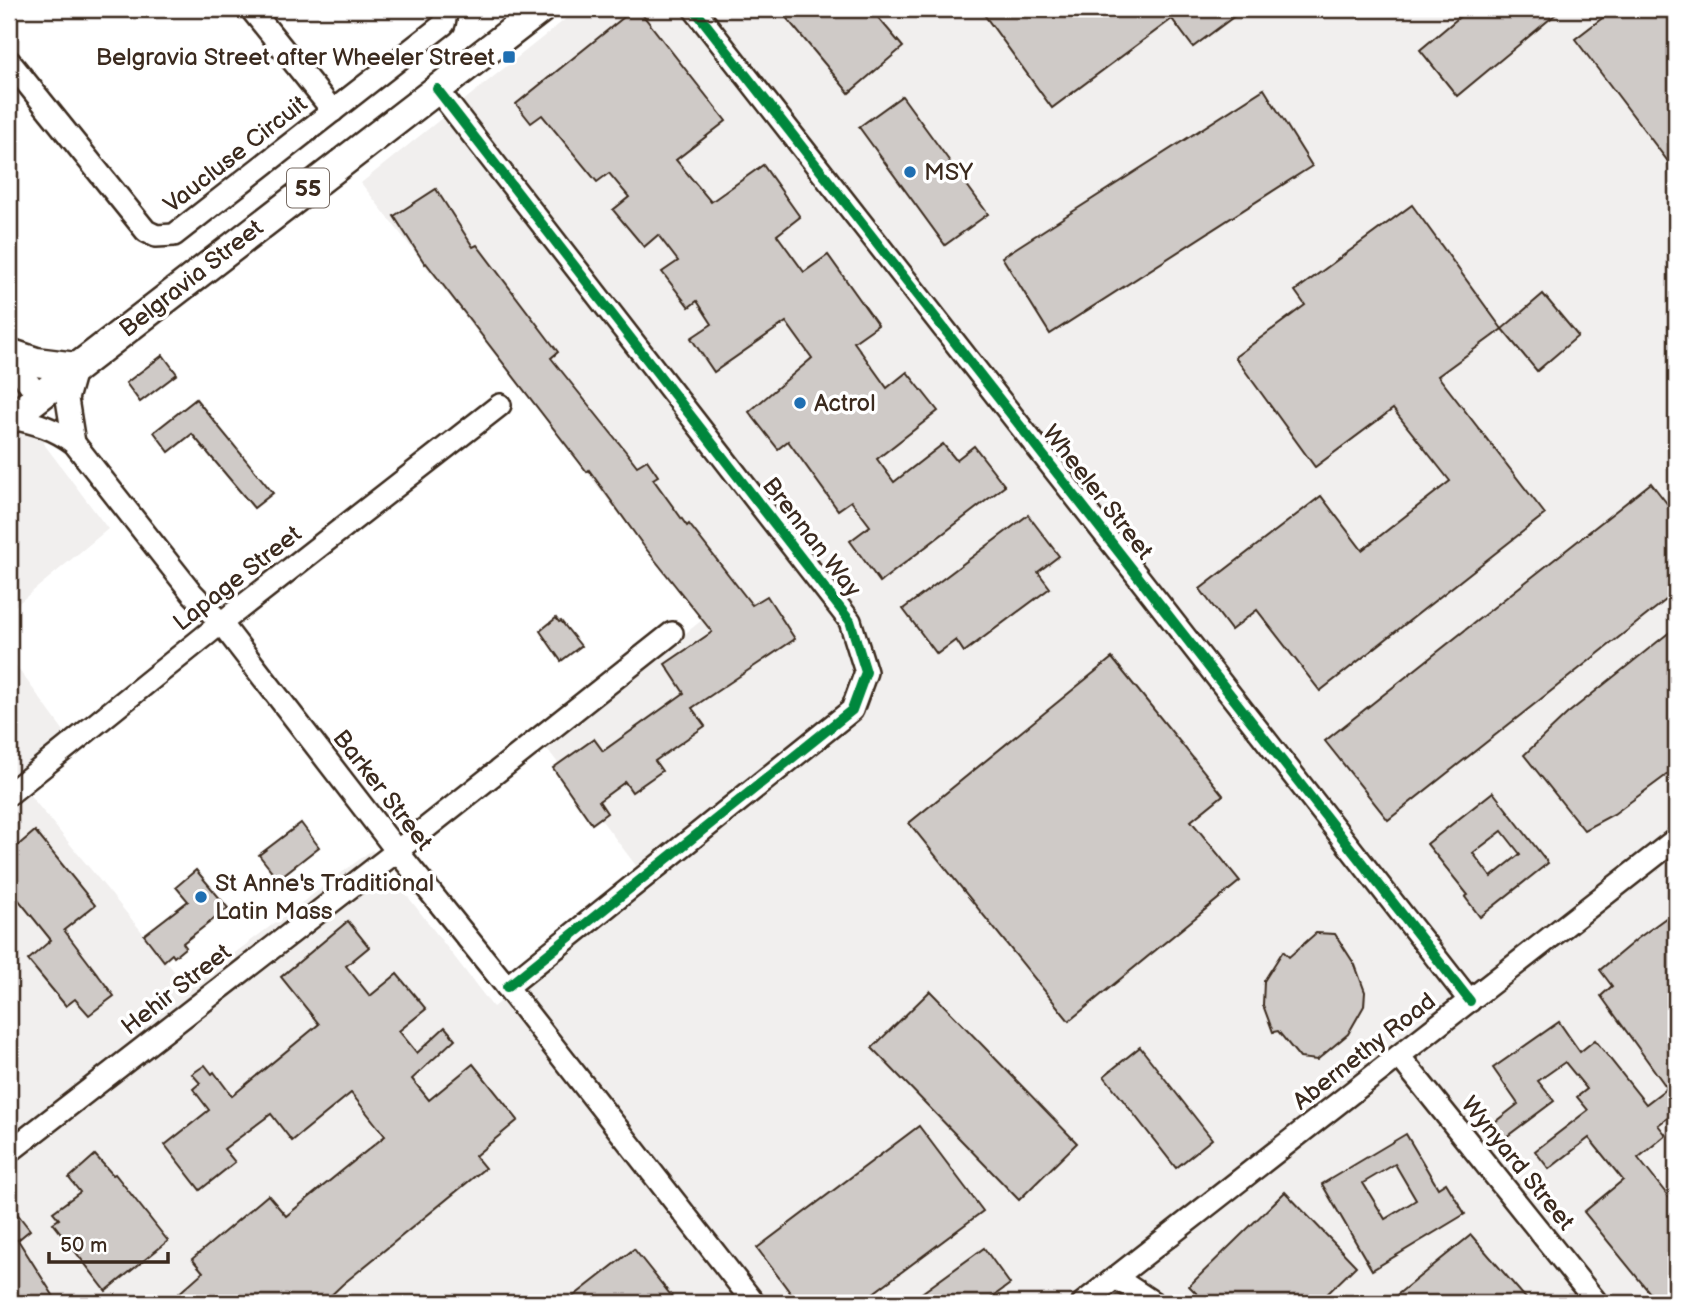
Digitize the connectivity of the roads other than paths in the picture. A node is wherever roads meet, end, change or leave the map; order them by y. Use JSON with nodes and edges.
{"nodes":[{"id":1,"x":251,"y":9,"type":"edge"},
{"id":2,"x":447,"y":9,"type":"edge"},
{"id":3,"x":541,"y":9,"type":"edge"},
{"id":4,"x":694,"y":9,"type":"edge"},
{"id":5,"x":9,"y":61,"type":"edge"},
{"id":6,"x":15,"y":84,"type":"edge"},
{"id":7,"x":437,"y":89,"type":"junction"},
{"id":8,"x":333,"y":111,"type":"junction"},
{"id":9,"x":9,"y":355,"type":"edge"},
{"id":10,"x":76,"y":367,"type":"junction"},
{"id":11,"x":39,"y":397,"type":"junction"},
{"id":12,"x":500,"y":405,"type":"dead end"},
{"id":13,"x":10,"y":419,"type":"edge"},
{"id":14,"x":75,"y":443,"type":"junction"},
{"id":15,"x":221,"y":623,"type":"junction"},
{"id":16,"x":672,"y":633,"type":"dead end"},
{"id":17,"x":9,"y":794,"type":"edge"},
{"id":18,"x":1672,"y":850,"type":"edge"},
{"id":19,"x":397,"y":851,"type":"junction"},
{"id":20,"x":507,"y":986,"type":"junction"},
{"id":21,"x":1470,"y":1001,"type":"junction"},
{"id":22,"x":1399,"y":1056,"type":"junction"},
{"id":23,"x":9,"y":1152,"type":"edge"},
{"id":24,"x":1116,"y":1278,"type":"junction"},
{"id":25,"x":754,"y":1303,"type":"edge"},
{"id":26,"x":1083,"y":1303,"type":"edge"},
{"id":27,"x":1154,"y":1303,"type":"edge"},
{"id":28,"x":1597,"y":1303,"type":"edge"}],
"edges":[{"from":1,"to":8,"type":"street"},
{"from":2,"to":8,"type":"street","name":"Vaucluse Circuit"},
{"from":3,"to":7,"type":"main road","name":"Belgravia Street","number":"55"},
{"from":4,"to":21,"type":"street","name":"Wheeler Street"},
{"from":5,"to":6,"type":"street","name":"Vaucluse Circuit"},
{"from":6,"to":8,"type":"street","name":"Vaucluse Circuit"},
{"from":7,"to":10,"type":"main road","name":"Belgravia Street","number":"55"},
{"from":7,"to":20,"type":"street","name":"Brennan Way"},
{"from":9,"to":10,"type":"main road"},
{"from":9,"to":11,"type":"street"},
{"from":10,"to":11,"type":"main road","name":"Belgravia Street","number":"55"},
{"from":10,"to":14,"type":"street","name":"Barker Street"},
{"from":11,"to":13,"type":"main road","name":"Belgravia Street","number":"55"},
{"from":12,"to":15,"type":"street","name":"Lapage Street"},
{"from":13,"to":14,"type":"street","name":"Barker Street"},
{"from":14,"to":15,"type":"street","name":"Barker Street"},
{"from":15,"to":17,"type":"street","name":"Lapage Street"},
{"from":15,"to":19,"type":"street","name":"Barker Street"},
{"from":16,"to":19,"type":"street","name":"Hehir Street"},
{"from":18,"to":21,"type":"street","name":"Abernethy Road"},
{"from":19,"to":20,"type":"street","name":"Barker Street"},
{"from":19,"to":23,"type":"street","name":"Hehir Street"},
{"from":20,"to":25,"type":"street","name":"Barker Street"},
{"from":21,"to":22,"type":"street","name":"Abernethy Road"},
{"from":22,"to":24,"type":"street","name":"Abernethy Road"},
{"from":22,"to":28,"type":"street","name":"Wynyard Street"},
{"from":24,"to":26,"type":"street","name":"Abernethy Road"},
{"from":24,"to":27,"type":"street"}]}
